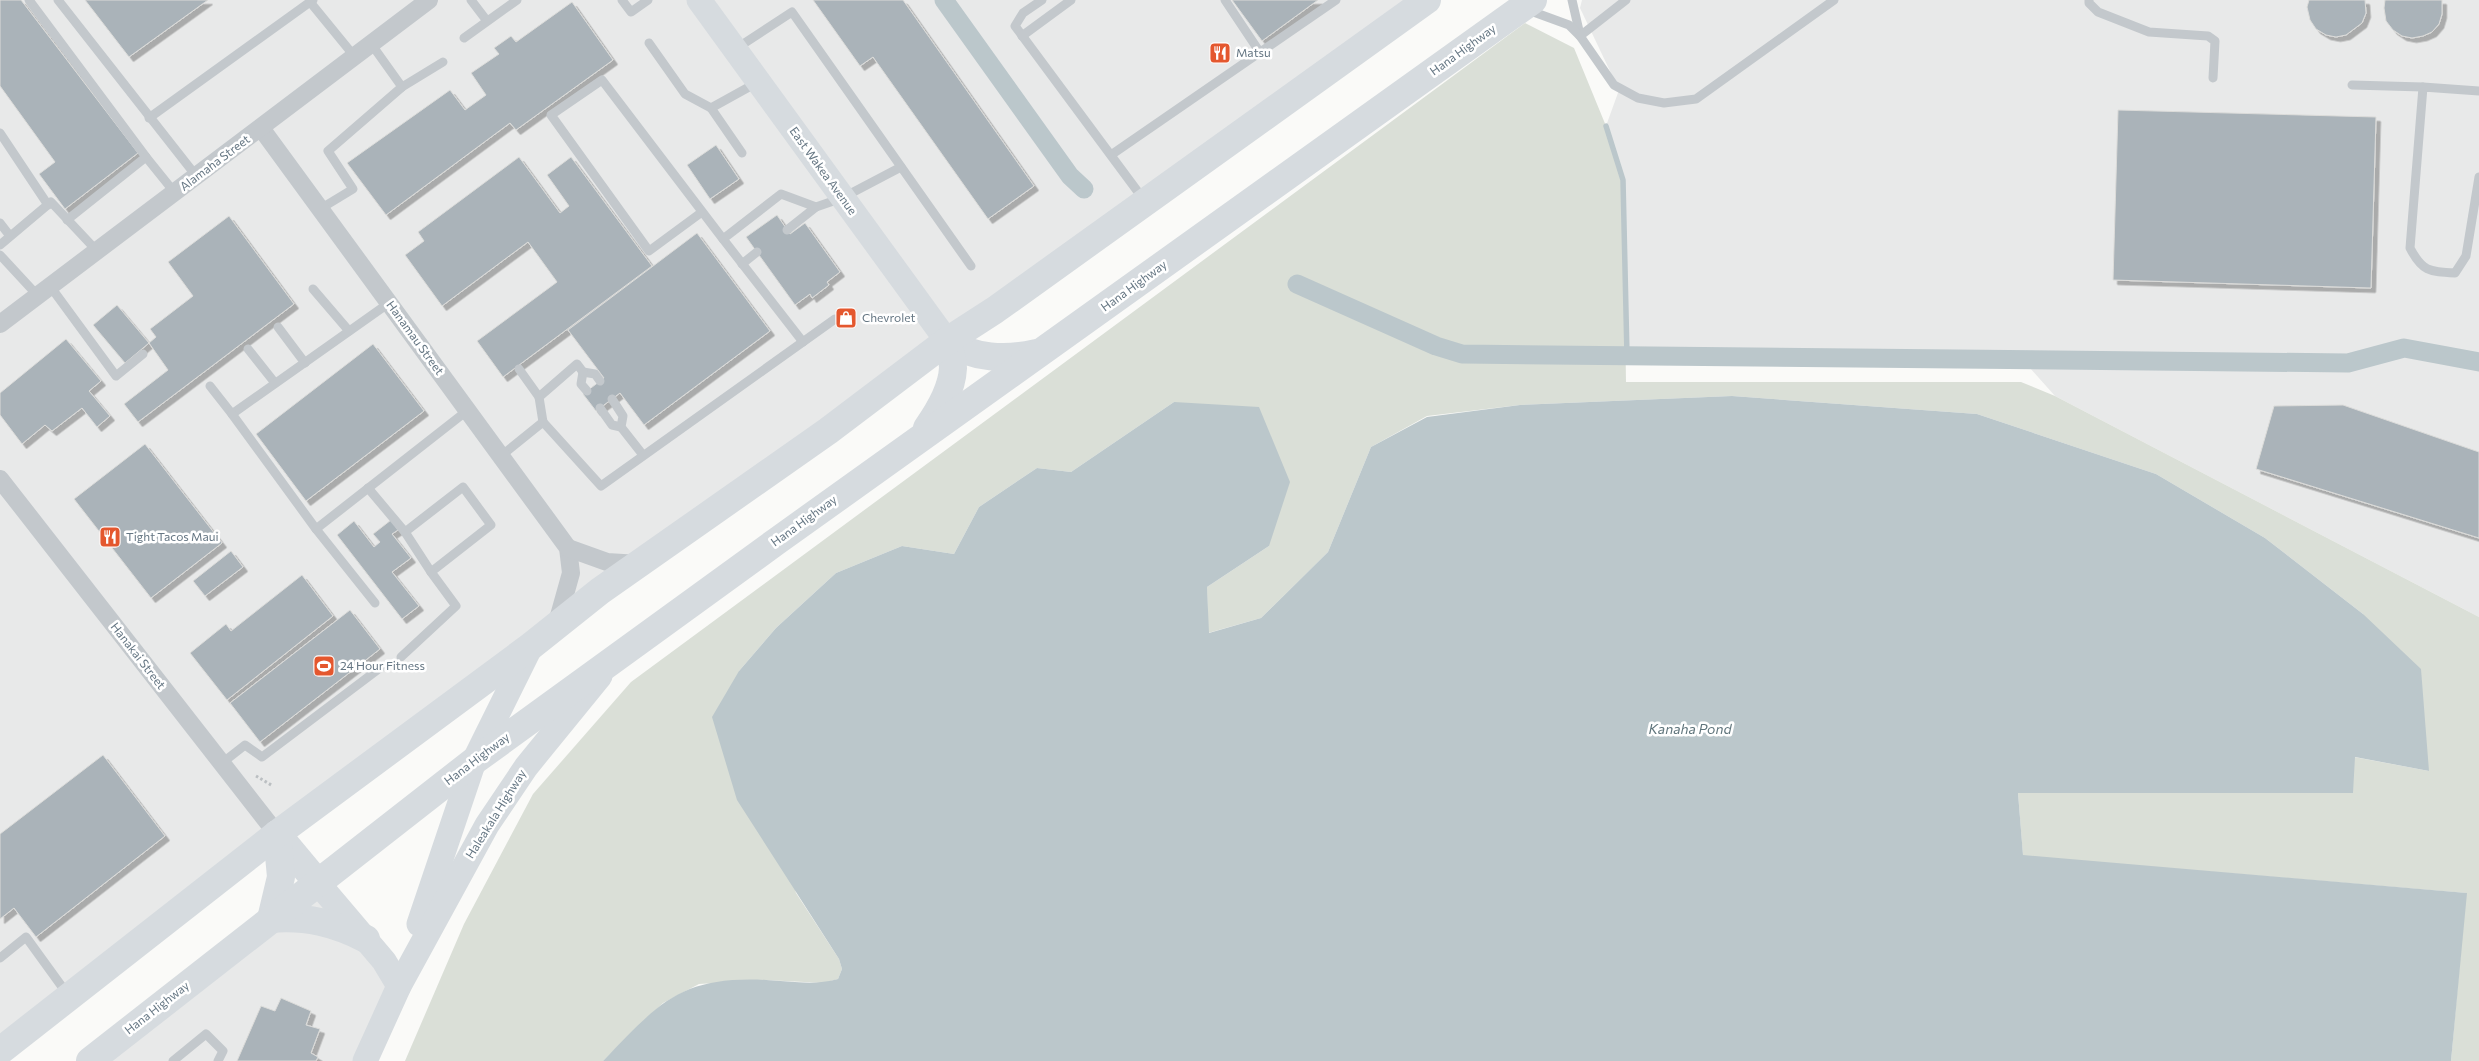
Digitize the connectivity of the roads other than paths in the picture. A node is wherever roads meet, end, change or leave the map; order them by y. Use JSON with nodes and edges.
{"nodes":[{"id":1,"x":30,"y":0,"type":"edge"},
{"id":2,"x":58,"y":0,"type":"edge"},
{"id":3,"x":429,"y":0,"type":"edge"},
{"id":4,"x":471,"y":0,"type":"edge"},
{"id":5,"x":517,"y":0,"type":"edge"},
{"id":6,"x":622,"y":0,"type":"edge"},
{"id":7,"x":648,"y":0,"type":"edge"},
{"id":8,"x":699,"y":0,"type":"edge"},
{"id":9,"x":1042,"y":0,"type":"edge"},
{"id":10,"x":1071,"y":0,"type":"edge"},
{"id":11,"x":1225,"y":0,"type":"edge"},
{"id":12,"x":1336,"y":0,"type":"edge"},
{"id":13,"x":1427,"y":0,"type":"edge"},
{"id":14,"x":1572,"y":0,"type":"edge"},
{"id":15,"x":1626,"y":0,"type":"edge"},
{"id":16,"x":1834,"y":0,"type":"edge"},
{"id":17,"x":2089,"y":0,"type":"edge"},
{"id":18,"x":312,"y":1,"type":"edge"},
{"id":19,"x":1519,"y":3,"type":"edge"},
{"id":20,"x":487,"y":21,"type":"junction"},
{"id":21,"x":1022,"y":36,"type":"junction"},
{"id":22,"x":1580,"y":36,"type":"junction"},
{"id":23,"x":464,"y":38,"type":"dead end"},
{"id":24,"x":648,"y":43,"type":"dead end"},
{"id":25,"x":372,"y":45,"type":"junction"},
{"id":26,"x":735,"y":50,"type":"junction"},
{"id":27,"x":1259,"y":51,"type":"junction"},
{"id":28,"x":355,"y":56,"type":"junction"},
{"id":29,"x":443,"y":62,"type":"dead end"},
{"id":30,"x":2213,"y":78,"type":"dead end"},
{"id":31,"x":758,"y":82,"type":"junction"},
{"id":32,"x":2352,"y":85,"type":"dead end"},
{"id":33,"x":402,"y":87,"type":"junction"},
{"id":34,"x":2423,"y":87,"type":"junction"},
{"id":35,"x":2479,"y":91,"type":"edge"},
{"id":36,"x":711,"y":108,"type":"junction"},
{"id":37,"x":150,"y":118,"type":"junction"},
{"id":38,"x":261,"y":128,"type":"junction"},
{"id":39,"x":0,"y":133,"type":"edge"},
{"id":40,"x":742,"y":153,"type":"dead end"},
{"id":41,"x":1111,"y":155,"type":"junction"},
{"id":42,"x":146,"y":157,"type":"junction"},
{"id":43,"x":901,"y":167,"type":"junction"},
{"id":44,"x":196,"y":177,"type":"junction"},
{"id":45,"x":2479,"y":177,"type":"edge"},
{"id":46,"x":175,"y":193,"type":"junction"},
{"id":47,"x":842,"y":198,"type":"junction"},
{"id":48,"x":1146,"y":202,"type":"junction"},
{"id":49,"x":48,"y":205,"type":"junction"},
{"id":50,"x":816,"y":207,"type":"junction"},
{"id":51,"x":320,"y":209,"type":"junction"},
{"id":52,"x":702,"y":212,"type":"junction"},
{"id":53,"x":68,"y":220,"type":"junction"},
{"id":54,"x":0,"y":223,"type":"edge"},
{"id":55,"x":788,"y":230,"type":"dead end"},
{"id":56,"x":10,"y":236,"type":"junction"},
{"id":57,"x":723,"y":239,"type":"junction"},
{"id":58,"x":0,"y":245,"type":"edge"},
{"id":59,"x":97,"y":251,"type":"junction"},
{"id":60,"x":757,"y":252,"type":"dead end"},
{"id":61,"x":0,"y":255,"type":"edge"},
{"id":62,"x":742,"y":264,"type":"junction"},
{"id":63,"x":971,"y":266,"type":"dead end"},
{"id":64,"x":314,"y":289,"type":"dead end"},
{"id":65,"x":44,"y":291,"type":"junction"},
{"id":66,"x":389,"y":303,"type":"junction"},
{"id":67,"x":835,"y":319,"type":"dead end"},
{"id":68,"x":0,"y":324,"type":"edge"},
{"id":69,"x":278,"y":327,"type":"dead end"},
{"id":70,"x":349,"y":331,"type":"junction"},
{"id":71,"x":948,"y":341,"type":"junction"},
{"id":72,"x":803,"y":342,"type":"junction"},
{"id":73,"x":248,"y":350,"type":"dead end"},
{"id":74,"x":1040,"y":352,"type":"junction"},
{"id":75,"x":143,"y":354,"type":"dead end"},
{"id":76,"x":304,"y":362,"type":"junction"},
{"id":77,"x":519,"y":369,"type":"dead end"},
{"id":78,"x":583,"y":372,"type":"junction"},
{"id":79,"x":600,"y":381,"type":"dead end"},
{"id":80,"x":275,"y":384,"type":"junction"},
{"id":81,"x":210,"y":386,"type":"dead end"},
{"id":82,"x":587,"y":391,"type":"dead end"},
{"id":83,"x":539,"y":397,"type":"junction"},
{"id":84,"x":612,"y":399,"type":"dead end"},
{"id":85,"x":600,"y":408,"type":"dead end"},
{"id":86,"x":468,"y":410,"type":"junction"},
{"id":87,"x":232,"y":414,"type":"junction"},
{"id":88,"x":543,"y":422,"type":"junction"},
{"id":89,"x":621,"y":427,"type":"junction"},
{"id":90,"x":916,"y":441,"type":"junction"},
{"id":91,"x":643,"y":455,"type":"junction"},
{"id":92,"x":501,"y":456,"type":"junction"},
{"id":93,"x":0,"y":479,"type":"edge"},
{"id":94,"x":368,"y":488,"type":"junction"},
{"id":95,"x":316,"y":529,"type":"junction"},
{"id":96,"x":405,"y":532,"type":"junction"},
{"id":97,"x":568,"y":548,"type":"junction"},
{"id":98,"x":639,"y":564,"type":"junction"},
{"id":99,"x":431,"y":572,"type":"junction"},
{"id":100,"x":375,"y":603,"type":"dead end"},
{"id":101,"x":557,"y":626,"type":"junction"},
{"id":102,"x":531,"y":646,"type":"junction"},
{"id":103,"x":401,"y":657,"type":"dead end"},
{"id":104,"x":616,"y":657,"type":"junction"},
{"id":105,"x":380,"y":668,"type":"dead end"},
{"id":106,"x":474,"y":761,"type":"junction"},
{"id":107,"x":222,"y":763,"type":"junction"},
{"id":108,"x":277,"y":834,"type":"junction"},
{"id":109,"x":317,"y":882,"type":"junction"},
{"id":110,"x":271,"y":919,"type":"junction"},
{"id":111,"x":366,"y":939,"type":"junction"},
{"id":112,"x":0,"y":958,"type":"edge"},
{"id":113,"x":399,"y":986,"type":"junction"},
{"id":114,"x":70,"y":997,"type":"junction"},
{"id":115,"x":0,"y":1051,"type":"edge"},
{"id":116,"x":90,"y":1061,"type":"edge"},
{"id":117,"x":173,"y":1061,"type":"edge"},
{"id":118,"x":218,"y":1061,"type":"edge"},
{"id":119,"x":365,"y":1061,"type":"edge"}],
"edges":[{"from":1,"to":42,"type":"lane"},
{"from":2,"to":37,"type":"lane"},
{"from":3,"to":25,"type":"street","name":"Alamaha Street"},
{"from":4,"to":20,"type":"lane"},
{"from":5,"to":20,"type":"lane"},
{"from":6,"to":7,"type":"lane"},
{"from":8,"to":26,"type":"street","name":"East Wakea Avenue"},
{"from":9,"to":21,"type":"lane"},
{"from":10,"to":21,"type":"lane"},
{"from":11,"to":27,"type":"lane"},
{"from":12,"to":27,"type":"lane"},
{"from":13,"to":48,"type":"main road"},
{"from":14,"to":22,"type":"lane"},
{"from":15,"to":22,"type":"lane"},
{"from":16,"to":22,"type":"lane"},
{"from":17,"to":30,"type":"lane"},
{"from":18,"to":28,"type":"lane"},
{"from":18,"to":37,"type":"lane"},
{"from":19,"to":22,"type":"lane"},
{"from":19,"to":74,"type":"main road","name":"Hana Highway"},
{"from":20,"to":23,"type":"lane"},
{"from":21,"to":41,"type":"lane"},
{"from":24,"to":36,"type":"lane"},
{"from":25,"to":28,"type":"street","name":"Alamaha Street"},
{"from":25,"to":33,"type":"lane"},
{"from":26,"to":31,"type":"street","name":"East Wakea Avenue"},
{"from":26,"to":43,"type":"lane"},
{"from":27,"to":41,"type":"lane"},
{"from":28,"to":38,"type":"street","name":"Alamaha Street"},
{"from":29,"to":33,"type":"lane"},
{"from":31,"to":36,"type":"lane"},
{"from":31,"to":47,"type":"street","name":"East Wakea Avenue"},
{"from":32,"to":34,"type":"lane"},
{"from":33,"to":51,"type":"lane"},
{"from":34,"to":35,"type":"lane"},
{"from":34,"to":45,"type":"lane"},
{"from":36,"to":40,"type":"lane"},
{"from":37,"to":44,"type":"lane"},
{"from":38,"to":44,"type":"street","name":"Alamaha Street"},
{"from":38,"to":51,"type":"street","name":"Hanamau Street"},
{"from":39,"to":49,"type":"lane"},
{"from":41,"to":48,"type":"lane"},
{"from":42,"to":46,"type":"lane"},
{"from":42,"to":53,"type":"lane"},
{"from":43,"to":47,"type":"lane"},
{"from":43,"to":63,"type":"lane"},
{"from":44,"to":46,"type":"street","name":"Alamaha Street"},
{"from":46,"to":59,"type":"street","name":"Alamaha Street"},
{"from":47,"to":50,"type":"lane"},
{"from":47,"to":71,"type":"street","name":"East Wakea Avenue"},
{"from":48,"to":71,"type":"main road"},
{"from":49,"to":53,"type":"lane"},
{"from":49,"to":56,"type":"lane"},
{"from":50,"to":55,"type":"lane"},
{"from":50,"to":57,"type":"lane"},
{"from":51,"to":66,"type":"street","name":"Hanamau Street"},
{"from":52,"to":52,"type":"lane"},
{"from":52,"to":57,"type":"lane"},
{"from":53,"to":59,"type":"lane"},
{"from":54,"to":56,"type":"lane"},
{"from":56,"to":58,"type":"lane"},
{"from":57,"to":62,"type":"lane"},
{"from":59,"to":65,"type":"street","name":"Alamaha Street"},
{"from":60,"to":62,"type":"lane"},
{"from":61,"to":65,"type":"lane"},
{"from":62,"to":72,"type":"lane"},
{"from":64,"to":70,"type":"lane"},
{"from":65,"to":68,"type":"street","name":"Alamaha Street"},
{"from":65,"to":75,"type":"lane"},
{"from":66,"to":70,"type":"lane"},
{"from":66,"to":86,"type":"street","name":"Hanamau Street"},
{"from":67,"to":72,"type":"lane"},
{"from":69,"to":76,"type":"lane"},
{"from":70,"to":76,"type":"lane"},
{"from":71,"to":74,"type":"main road"},
{"from":71,"to":90,"type":"main road"},
{"from":71,"to":98,"type":"main road"},
{"from":72,"to":91,"type":"lane"},
{"from":73,"to":80,"type":"lane"},
{"from":74,"to":90,"type":"main road","name":"Hana Highway"},
{"from":76,"to":80,"type":"lane"},
{"from":77,"to":83,"type":"lane"},
{"from":78,"to":79,"type":"lane"},
{"from":78,"to":82,"type":"lane"},
{"from":78,"to":83,"type":"lane"},
{"from":80,"to":87,"type":"lane"},
{"from":81,"to":87,"type":"lane"},
{"from":83,"to":88,"type":"lane"},
{"from":84,"to":89,"type":"lane"},
{"from":85,"to":89,"type":"lane"},
{"from":86,"to":92,"type":"street","name":"Hanamau Street"},
{"from":86,"to":94,"type":"lane"},
{"from":87,"to":95,"type":"lane"},
{"from":88,"to":91,"type":"lane"},
{"from":88,"to":92,"type":"lane"},
{"from":89,"to":91,"type":"lane"},
{"from":90,"to":104,"type":"main road","name":"Hana Highway"},
{"from":92,"to":97,"type":"street","name":"Hanamau Street"},
{"from":93,"to":107,"type":"street","name":"Hanakai Street"},
{"from":94,"to":95,"type":"lane"},
{"from":94,"to":96,"type":"lane"},
{"from":95,"to":100,"type":"lane"},
{"from":96,"to":99,"type":"lane"},
{"from":96,"to":99,"type":"lane"},
{"from":97,"to":98,"type":"street"},
{"from":97,"to":101,"type":"street","name":"Hanamau Street"},
{"from":98,"to":101,"type":"main road"},
{"from":99,"to":103,"type":"lane"},
{"from":101,"to":102,"type":"main road"},
{"from":102,"to":106,"type":"street","name":"Haleakala Highway"},
{"from":102,"to":108,"type":"main road"},
{"from":104,"to":106,"type":"main road","name":"Hana Highway"},
{"from":104,"to":113,"type":"street","name":"Haleakala Highway"},
{"from":105,"to":107,"type":"lane"},
{"from":106,"to":109,"type":"main road","name":"Hana Highway"},
{"from":106,"to":113,"type":"street","name":"Haleakala Highway"},
{"from":107,"to":108,"type":"street","name":"Hanakai Street"},
{"from":108,"to":109,"type":"main road"},
{"from":108,"to":110,"type":"main road"},
{"from":108,"to":114,"type":"main road"},
{"from":109,"to":110,"type":"main road","name":"Hana Highway"},
{"from":109,"to":111,"type":"street"},
{"from":110,"to":111,"type":"main road"},
{"from":110,"to":116,"type":"main road","name":"Hana Highway"},
{"from":111,"to":113,"type":"street"},
{"from":112,"to":114,"type":"lane"},
{"from":113,"to":119,"type":"street","name":"Haleakala Highway"},
{"from":114,"to":115,"type":"main road"},
{"from":117,"to":118,"type":"lane"}]}
